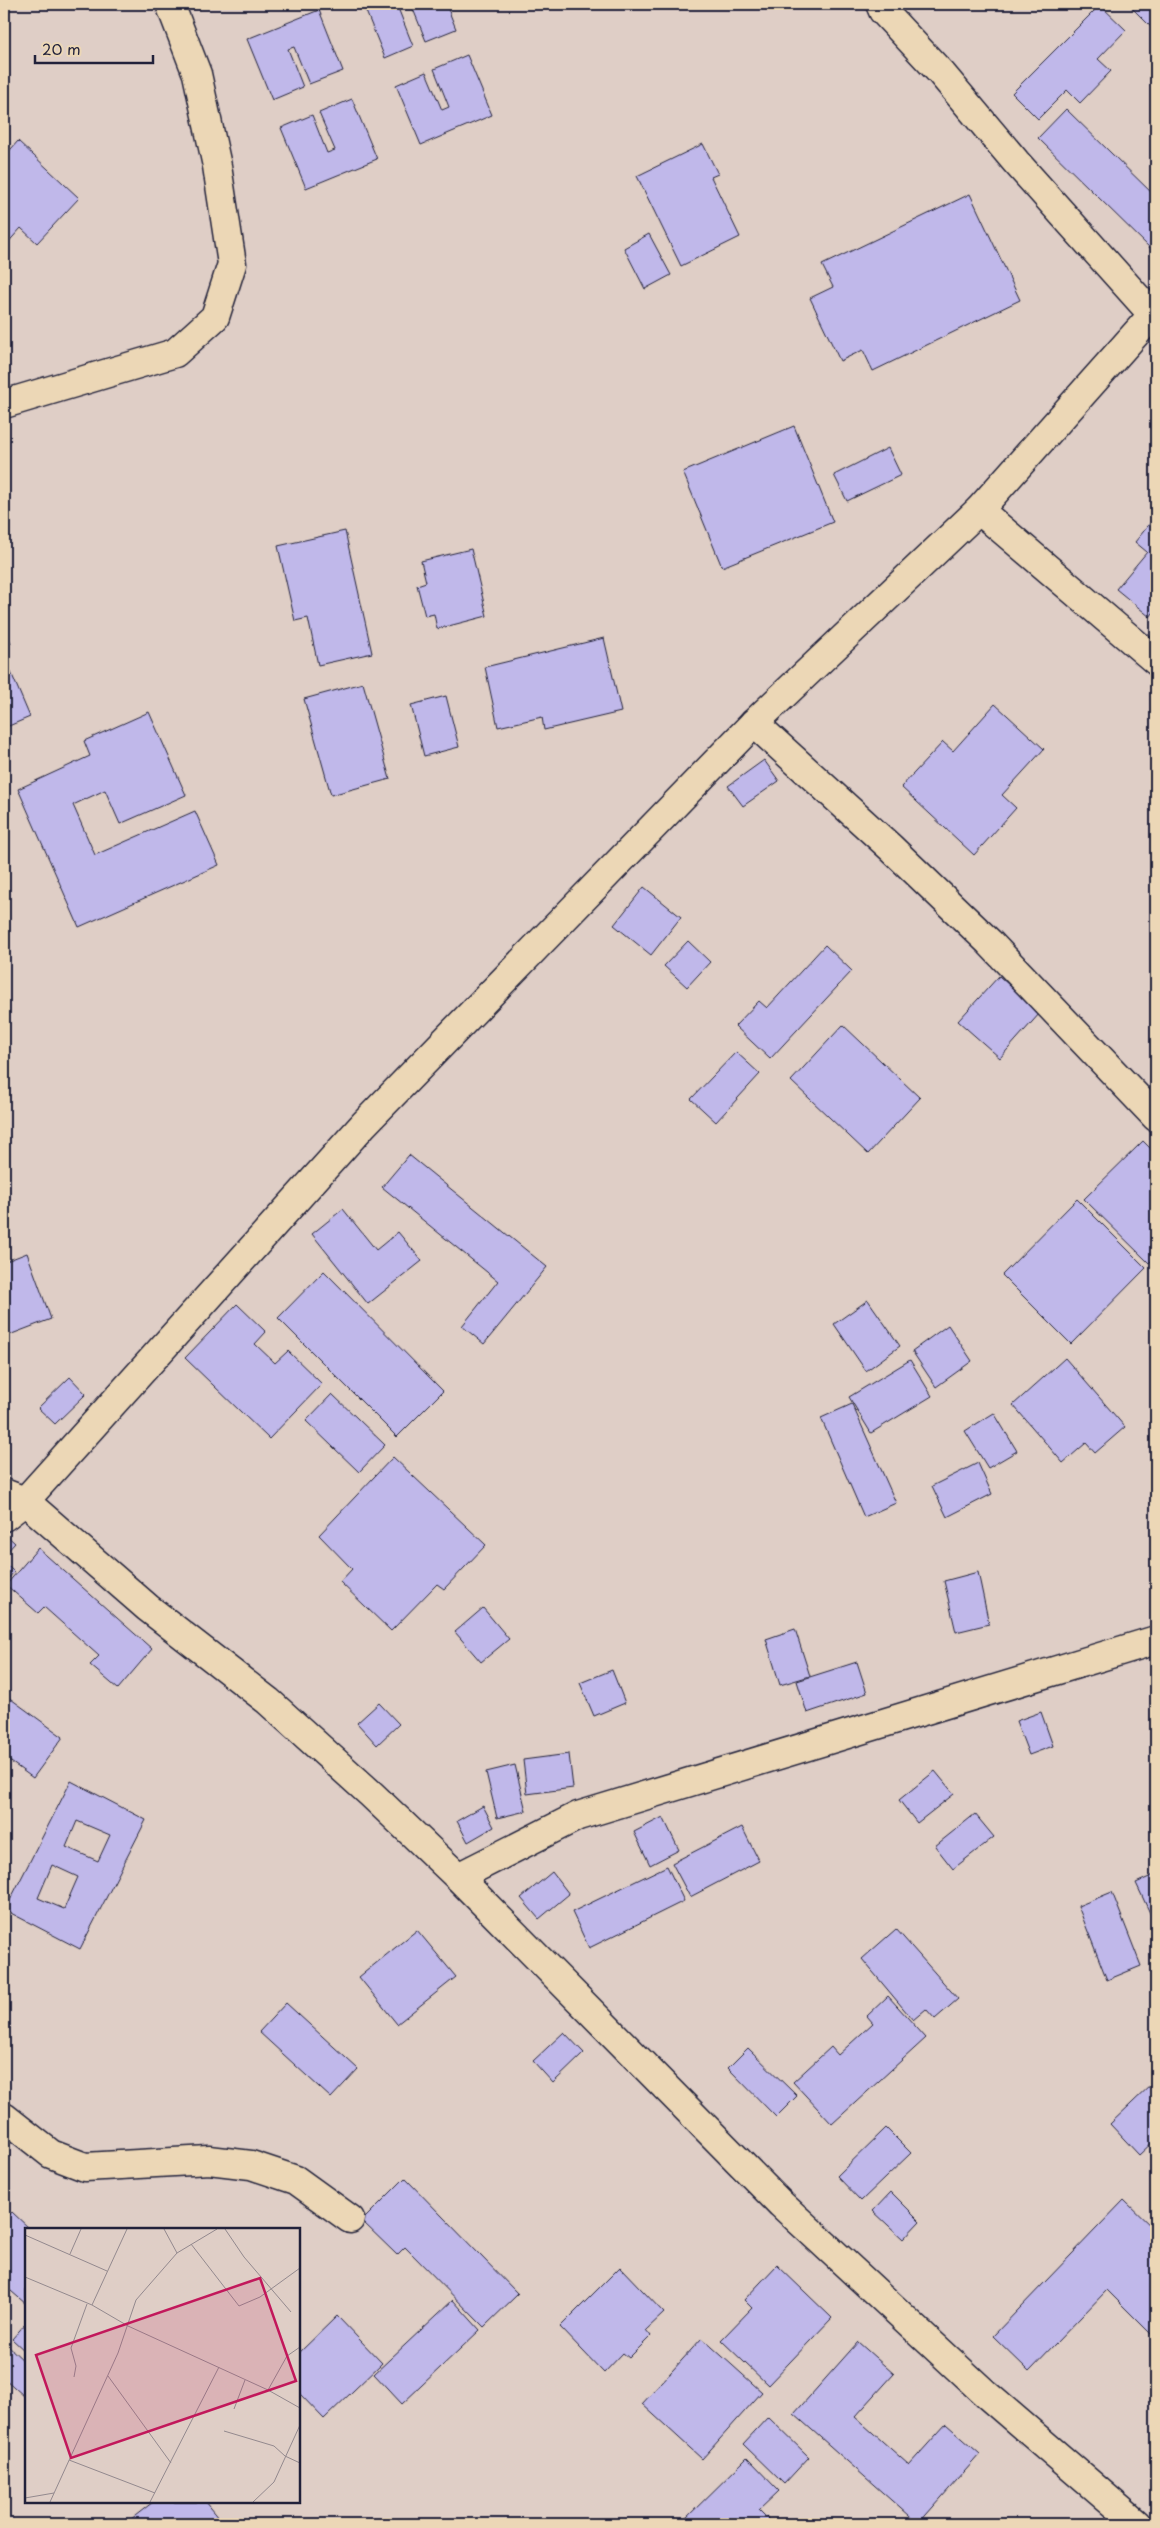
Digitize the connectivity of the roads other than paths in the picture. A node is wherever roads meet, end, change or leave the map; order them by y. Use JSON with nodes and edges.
{"nodes":[{"id":1,"x":170,"y":4,"type":"edge"},
{"id":2,"x":880,"y":4,"type":"edge"},
{"id":3,"x":1154,"y":313,"type":"edge"},
{"id":4,"x":4,"y":404,"type":"edge"},
{"id":5,"x":979,"y":510,"type":"junction"},
{"id":6,"x":1156,"y":661,"type":"edge"},
{"id":7,"x":754,"y":723,"type":"junction"},
{"id":8,"x":1156,"y":1117,"type":"edge"},
{"id":9,"x":11,"y":1504,"type":"edge"},
{"id":10,"x":1156,"y":1640,"type":"edge"},
{"id":11,"x":458,"y":1877,"type":"junction"},
{"id":12,"x":4,"y":2117,"type":"edge"},
{"id":13,"x":350,"y":2219,"type":"dead end"},
{"id":14,"x":1137,"y":2524,"type":"edge"}],
"edges":[{"from":1,"to":4,"type":"street"},
{"from":2,"to":3,"type":"street"},
{"from":3,"to":5,"type":"street"},
{"from":5,"to":6,"type":"street"},
{"from":5,"to":7,"type":"street"},
{"from":7,"to":8,"type":"street"},
{"from":7,"to":9,"type":"street"},
{"from":9,"to":11,"type":"street"},
{"from":10,"to":11,"type":"street"},
{"from":11,"to":14,"type":"street"},
{"from":12,"to":13,"type":"street"}]}
